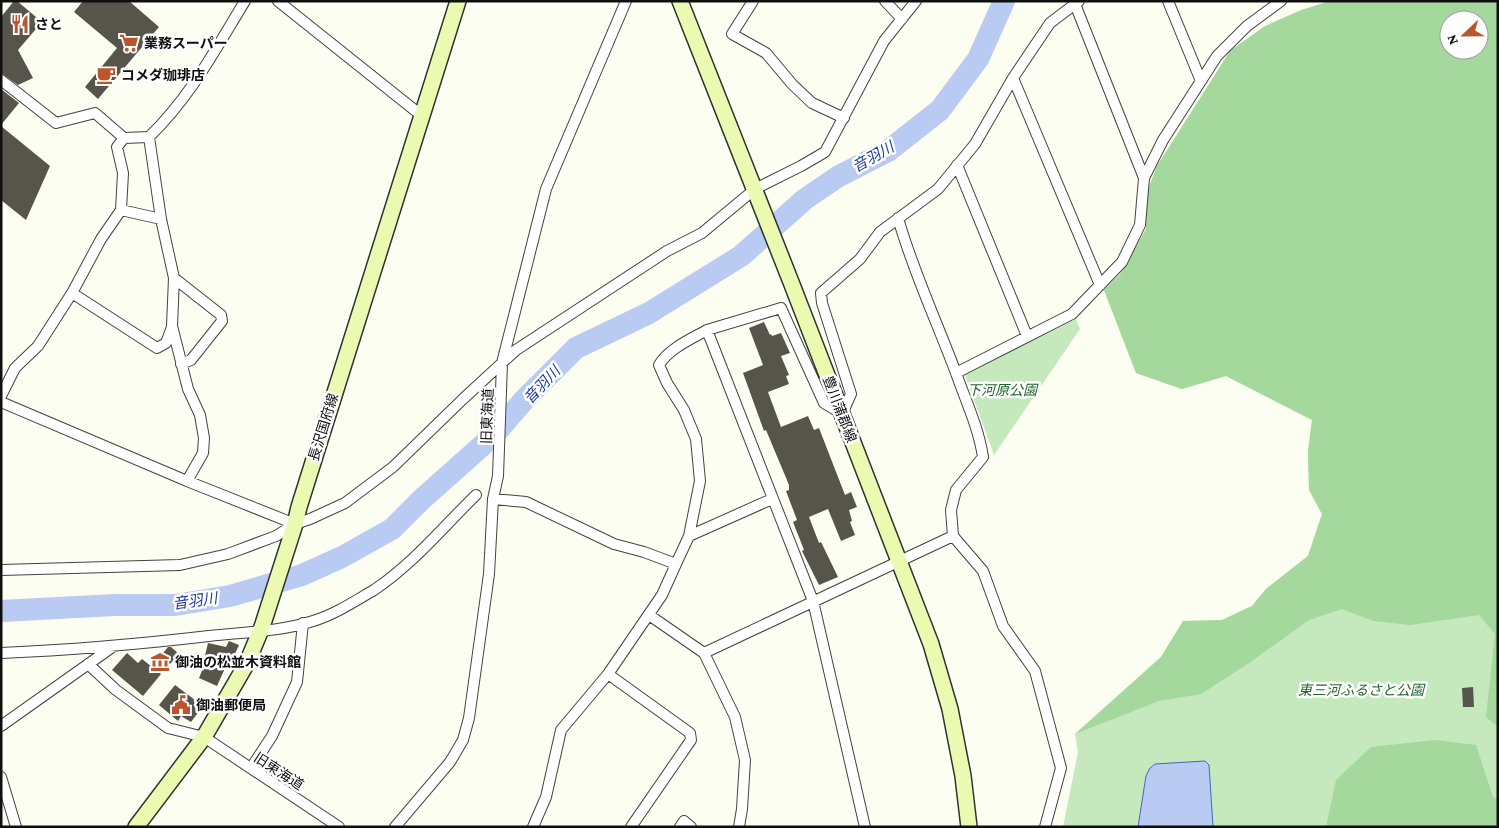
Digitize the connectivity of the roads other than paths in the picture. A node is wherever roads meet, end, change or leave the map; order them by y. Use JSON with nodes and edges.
{"nodes":[{"id":1,"x":245,"y":1,"type":"edge"},
{"id":2,"x":278,"y":1,"type":"edge"},
{"id":3,"x":458,"y":1,"type":"edge"},
{"id":4,"x":626,"y":1,"type":"edge"},
{"id":5,"x":680,"y":1,"type":"edge"},
{"id":6,"x":753,"y":1,"type":"edge"},
{"id":7,"x":885,"y":1,"type":"edge"},
{"id":8,"x":916,"y":1,"type":"edge"},
{"id":9,"x":1168,"y":1,"type":"edge"},
{"id":10,"x":1281,"y":1,"type":"edge"},
{"id":11,"x":1077,"y":3,"type":"edge"},
{"id":12,"x":902,"y":19,"type":"junction"},
{"id":13,"x":1013,"y":78,"type":"junction"},
{"id":14,"x":1,"y":80,"type":"edge"},
{"id":15,"x":1202,"y":81,"type":"junction"},
{"id":16,"x":422,"y":116,"type":"junction"},
{"id":17,"x":844,"y":118,"type":"junction"},
{"id":18,"x":149,"y":137,"type":"junction"},
{"id":19,"x":124,"y":138,"type":"junction"},
{"id":20,"x":957,"y":165,"type":"junction"},
{"id":21,"x":1144,"y":178,"type":"junction"},
{"id":22,"x":756,"y":193,"type":"junction"},
{"id":23,"x":120,"y":210,"type":"junction"},
{"id":24,"x":898,"y":218,"type":"junction"},
{"id":25,"x":161,"y":219,"type":"junction"},
{"id":26,"x":174,"y":278,"type":"junction"},
{"id":27,"x":1100,"y":285,"type":"junction"},
{"id":28,"x":72,"y":292,"type":"junction"},
{"id":29,"x":172,"y":326,"type":"junction"},
{"id":30,"x":707,"y":330,"type":"junction"},
{"id":31,"x":1026,"y":336,"type":"junction"},
{"id":32,"x":502,"y":363,"type":"junction"},
{"id":33,"x":181,"y":364,"type":"junction"},
{"id":34,"x":956,"y":373,"type":"junction"},
{"id":35,"x":1,"y":396,"type":"edge"},
{"id":36,"x":1,"y":402,"type":"edge"},
{"id":37,"x":842,"y":414,"type":"junction"},
{"id":38,"x":187,"y":481,"type":"junction"},
{"id":39,"x":476,"y":494,"type":"dead end"},
{"id":40,"x":493,"y":499,"type":"junction"},
{"id":41,"x":772,"y":500,"type":"junction"},
{"id":42,"x":293,"y":530,"type":"junction"},
{"id":43,"x":690,"y":536,"type":"junction"},
{"id":44,"x":954,"y":536,"type":"junction"},
{"id":45,"x":899,"y":561,"type":"junction"},
{"id":46,"x":676,"y":564,"type":"junction"},
{"id":47,"x":1,"y":570,"type":"edge"},
{"id":48,"x":813,"y":601,"type":"junction"},
{"id":49,"x":649,"y":615,"type":"junction"},
{"id":50,"x":303,"y":623,"type":"junction"},
{"id":51,"x":261,"y":630,"type":"junction"},
{"id":52,"x":112,"y":647,"type":"junction"},
{"id":53,"x":1,"y":653,"type":"edge"},
{"id":54,"x":704,"y":653,"type":"junction"},
{"id":55,"x":88,"y":664,"type":"junction"},
{"id":56,"x":608,"y":674,"type":"junction"},
{"id":57,"x":1,"y":726,"type":"edge"},
{"id":58,"x":204,"y":737,"type":"junction"},
{"id":59,"x":251,"y":768,"type":"junction"},
{"id":60,"x":1,"y":777,"type":"edge"},
{"id":61,"x":16,"y":827,"type":"edge"},
{"id":62,"x":136,"y":827,"type":"edge"},
{"id":63,"x":339,"y":827,"type":"edge"},
{"id":64,"x":395,"y":827,"type":"edge"},
{"id":65,"x":533,"y":827,"type":"edge"},
{"id":66,"x":631,"y":827,"type":"edge"},
{"id":67,"x":680,"y":827,"type":"edge"},
{"id":68,"x":691,"y":827,"type":"edge"},
{"id":69,"x":739,"y":827,"type":"edge"},
{"id":70,"x":865,"y":827,"type":"edge"},
{"id":71,"x":969,"y":827,"type":"edge"},
{"id":72,"x":1046,"y":827,"type":"edge"}],
"edges":[{"from":1,"to":18,"type":"street"},
{"from":2,"to":16,"type":"street"},
{"from":3,"to":16,"type":"main road","name":"長沢国府線"},
{"from":4,"to":32,"type":"street","name":"旧東海道"},
{"from":5,"to":22,"type":"main road","name":"豊川蒲郡線"},
{"from":6,"to":17,"type":"street"},
{"from":7,"to":12,"type":"street"},
{"from":8,"to":12,"type":"street"},
{"from":9,"to":15,"type":"street"},
{"from":10,"to":15,"type":"street"},
{"from":11,"to":13,"type":"street"},
{"from":11,"to":21,"type":"street"},
{"from":12,"to":17,"type":"street"},
{"from":13,"to":20,"type":"street"},
{"from":13,"to":27,"type":"street"},
{"from":14,"to":19,"type":"street"},
{"from":15,"to":21,"type":"street"},
{"from":16,"to":42,"type":"main road","name":"長沢国府線"},
{"from":17,"to":22,"type":"street"},
{"from":18,"to":19,"type":"street"},
{"from":18,"to":25,"type":"street"},
{"from":19,"to":23,"type":"street"},
{"from":20,"to":24,"type":"street"},
{"from":20,"to":31,"type":"street"},
{"from":21,"to":27,"type":"street"},
{"from":22,"to":32,"type":"street"},
{"from":22,"to":37,"type":"main road","name":"豊川蒲郡線"},
{"from":23,"to":25,"type":"street"},
{"from":23,"to":28,"type":"street"},
{"from":24,"to":34,"type":"street"},
{"from":24,"to":37,"type":"street"},
{"from":25,"to":26,"type":"street"},
{"from":26,"to":29,"type":"street"},
{"from":26,"to":33,"type":"street"},
{"from":27,"to":31,"type":"street"},
{"from":28,"to":29,"type":"street"},
{"from":28,"to":35,"type":"street"},
{"from":29,"to":33,"type":"street"},
{"from":30,"to":37,"type":"street"},
{"from":30,"to":41,"type":"street"},
{"from":30,"to":43,"type":"street"},
{"from":31,"to":34,"type":"street"},
{"from":32,"to":40,"type":"street","name":"旧東海道"},
{"from":32,"to":42,"type":"street"},
{"from":33,"to":38,"type":"street"},
{"from":34,"to":44,"type":"street"},
{"from":36,"to":38,"type":"street"},
{"from":37,"to":45,"type":"main road","name":"豊川蒲郡線"},
{"from":38,"to":42,"type":"street"},
{"from":39,"to":50,"type":"street"},
{"from":40,"to":46,"type":"street"},
{"from":40,"to":64,"type":"street","name":"旧東海道"},
{"from":41,"to":43,"type":"street"},
{"from":41,"to":48,"type":"street"},
{"from":42,"to":47,"type":"street"},
{"from":42,"to":51,"type":"main road","name":"長沢国府線"},
{"from":43,"to":46,"type":"street"},
{"from":44,"to":45,"type":"street"},
{"from":44,"to":72,"type":"street"},
{"from":45,"to":48,"type":"street"},
{"from":45,"to":71,"type":"main road","name":"豊川蒲郡線"},
{"from":46,"to":49,"type":"street"},
{"from":48,"to":54,"type":"street"},
{"from":48,"to":70,"type":"street"},
{"from":49,"to":54,"type":"street"},
{"from":49,"to":56,"type":"street"},
{"from":50,"to":51,"type":"street"},
{"from":50,"to":59,"type":"street"},
{"from":51,"to":52,"type":"street"},
{"from":51,"to":58,"type":"main road","name":"長沢国府線"},
{"from":52,"to":53,"type":"street"},
{"from":52,"to":55,"type":"street"},
{"from":54,"to":69,"type":"street"},
{"from":55,"to":57,"type":"street"},
{"from":55,"to":58,"type":"street","name":"旧東海道"},
{"from":56,"to":65,"type":"street"},
{"from":56,"to":66,"type":"street"},
{"from":58,"to":59,"type":"street","name":"旧東海道"},
{"from":58,"to":62,"type":"main road","name":"長沢国府線"},
{"from":59,"to":63,"type":"street","name":"旧東海道"},
{"from":60,"to":61,"type":"street"},
{"from":67,"to":68,"type":"street"}]}
